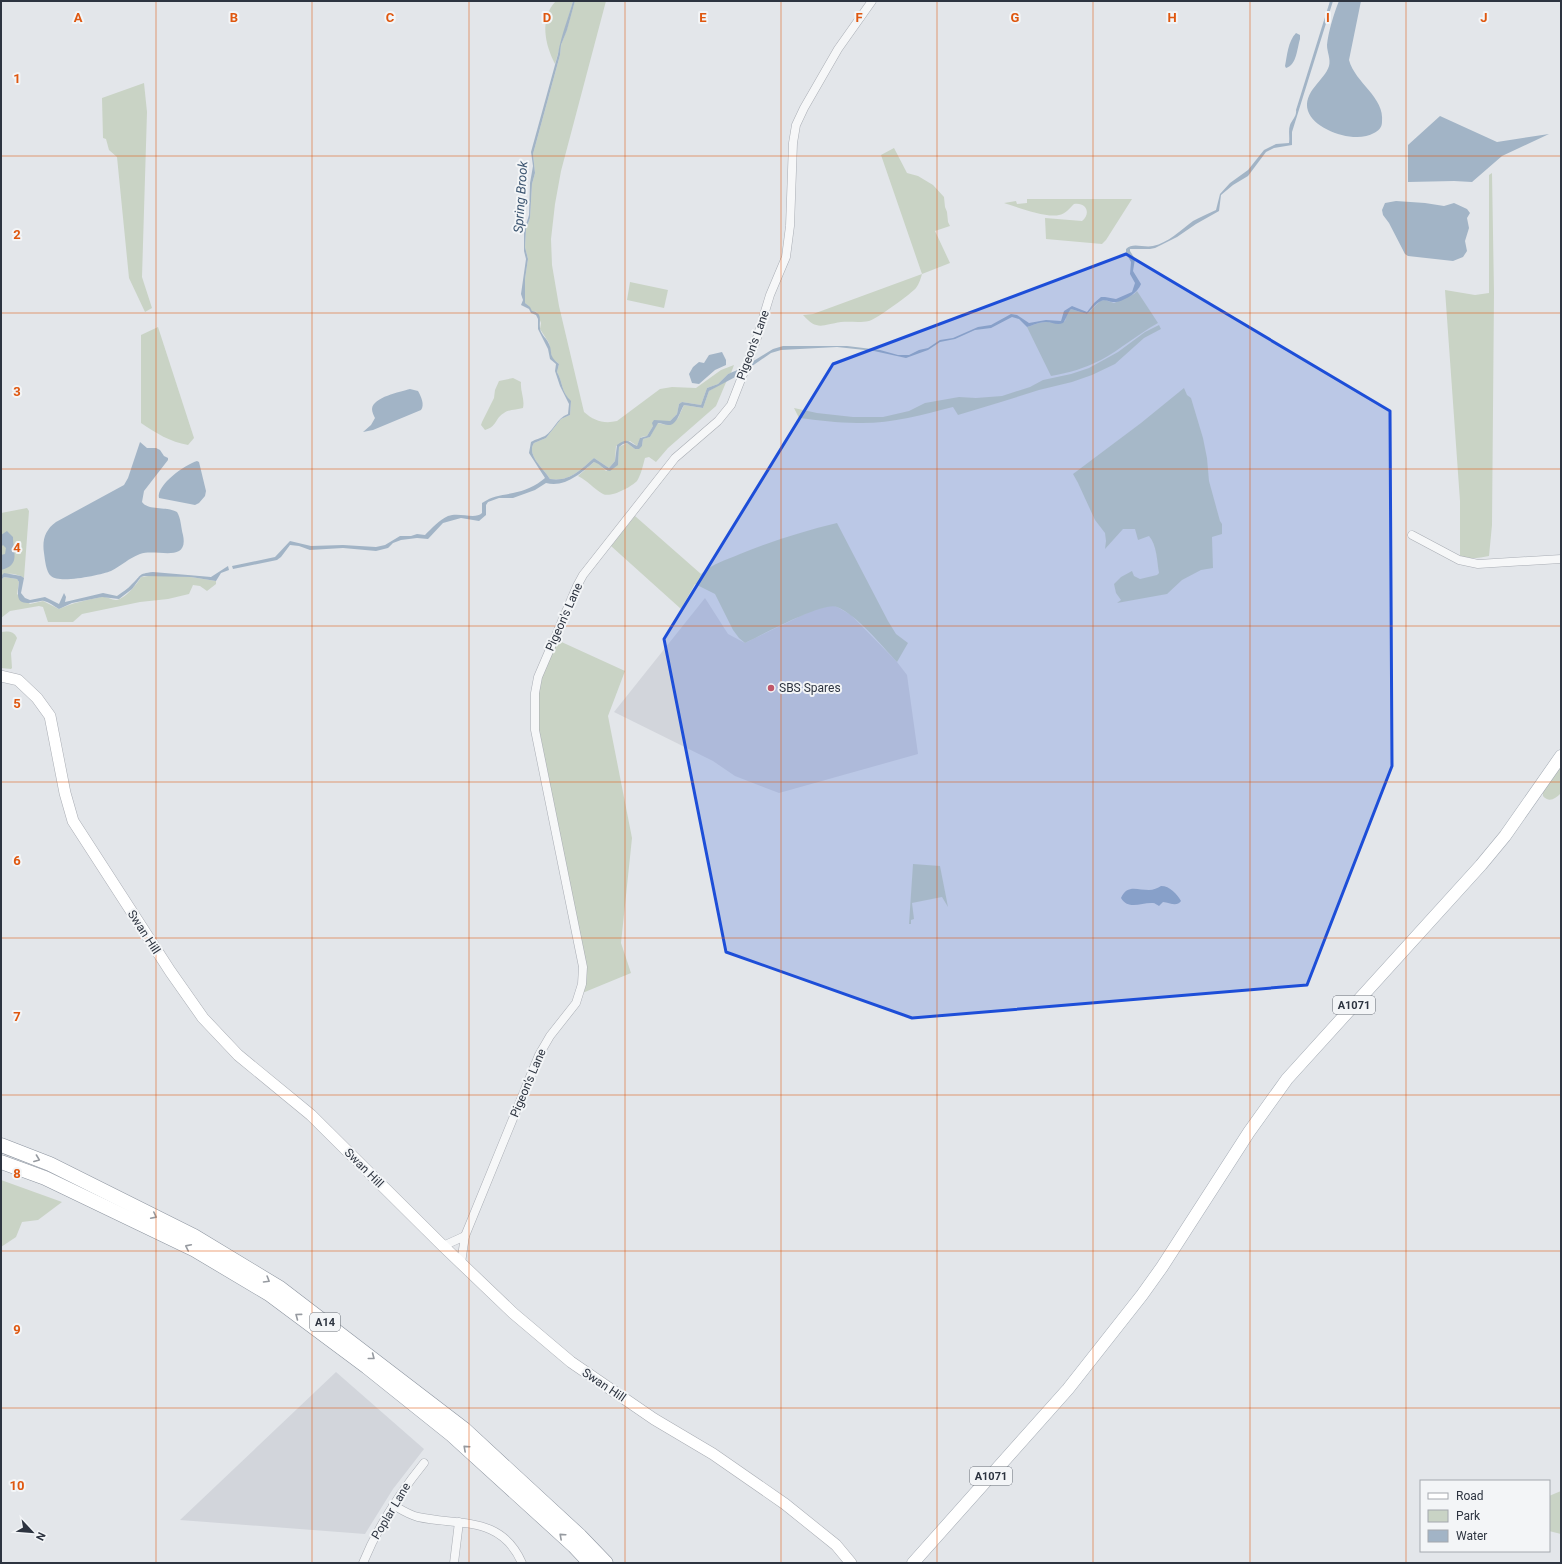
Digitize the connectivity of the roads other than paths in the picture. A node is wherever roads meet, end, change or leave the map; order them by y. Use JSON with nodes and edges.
{"nodes":[{"id":1,"x":872,"y":1,"type":"edge"},
{"id":2,"x":1412,"y":536,"type":"dead end"},
{"id":3,"x":1561,"y":559,"type":"edge"},
{"id":4,"x":1,"y":676,"type":"edge"},
{"id":5,"x":1561,"y":756,"type":"edge"},
{"id":6,"x":1,"y":1145,"type":"edge"},
{"id":7,"x":1,"y":1162,"type":"edge"},
{"id":8,"x":465,"y":1236,"type":"junction"},
{"id":9,"x":443,"y":1246,"type":"junction"},
{"id":10,"x":461,"y":1263,"type":"junction"},
{"id":11,"x":424,"y":1463,"type":"dead end"},
{"id":12,"x":393,"y":1505,"type":"junction"},
{"id":13,"x":459,"y":1522,"type":"junction"},
{"id":14,"x":363,"y":1563,"type":"edge"},
{"id":15,"x":454,"y":1563,"type":"edge"},
{"id":16,"x":522,"y":1563,"type":"edge"},
{"id":17,"x":590,"y":1563,"type":"edge"},
{"id":18,"x":606,"y":1563,"type":"edge"},
{"id":19,"x":851,"y":1563,"type":"edge"},
{"id":20,"x":913,"y":1563,"type":"edge"}],
"edges":[{"from":1,"to":8,"type":"street","name":"Pigeon's Lane"},
{"from":2,"to":3,"type":"street"},
{"from":4,"to":9,"type":"street","name":"Swan Hill"},
{"from":5,"to":20,"type":"main road","number":"A1071"},
{"from":6,"to":18,"type":"highway","number":"A14","one_way":true},
{"from":17,"to":7,"type":"highway","number":"A14","one_way":true},
{"from":8,"to":9,"type":"street"},
{"from":8,"to":10,"type":"street","name":"Pigeon's Lane"},
{"from":9,"to":10,"type":"street","name":"Swan Hill"},
{"from":10,"to":19,"type":"street","name":"Swan Hill"},
{"from":11,"to":12,"type":"street","name":"Poplar Lane"},
{"from":12,"to":13,"type":"street"},
{"from":12,"to":14,"type":"street","name":"Poplar Lane"},
{"from":13,"to":15,"type":"street"},
{"from":13,"to":16,"type":"street"}]}
